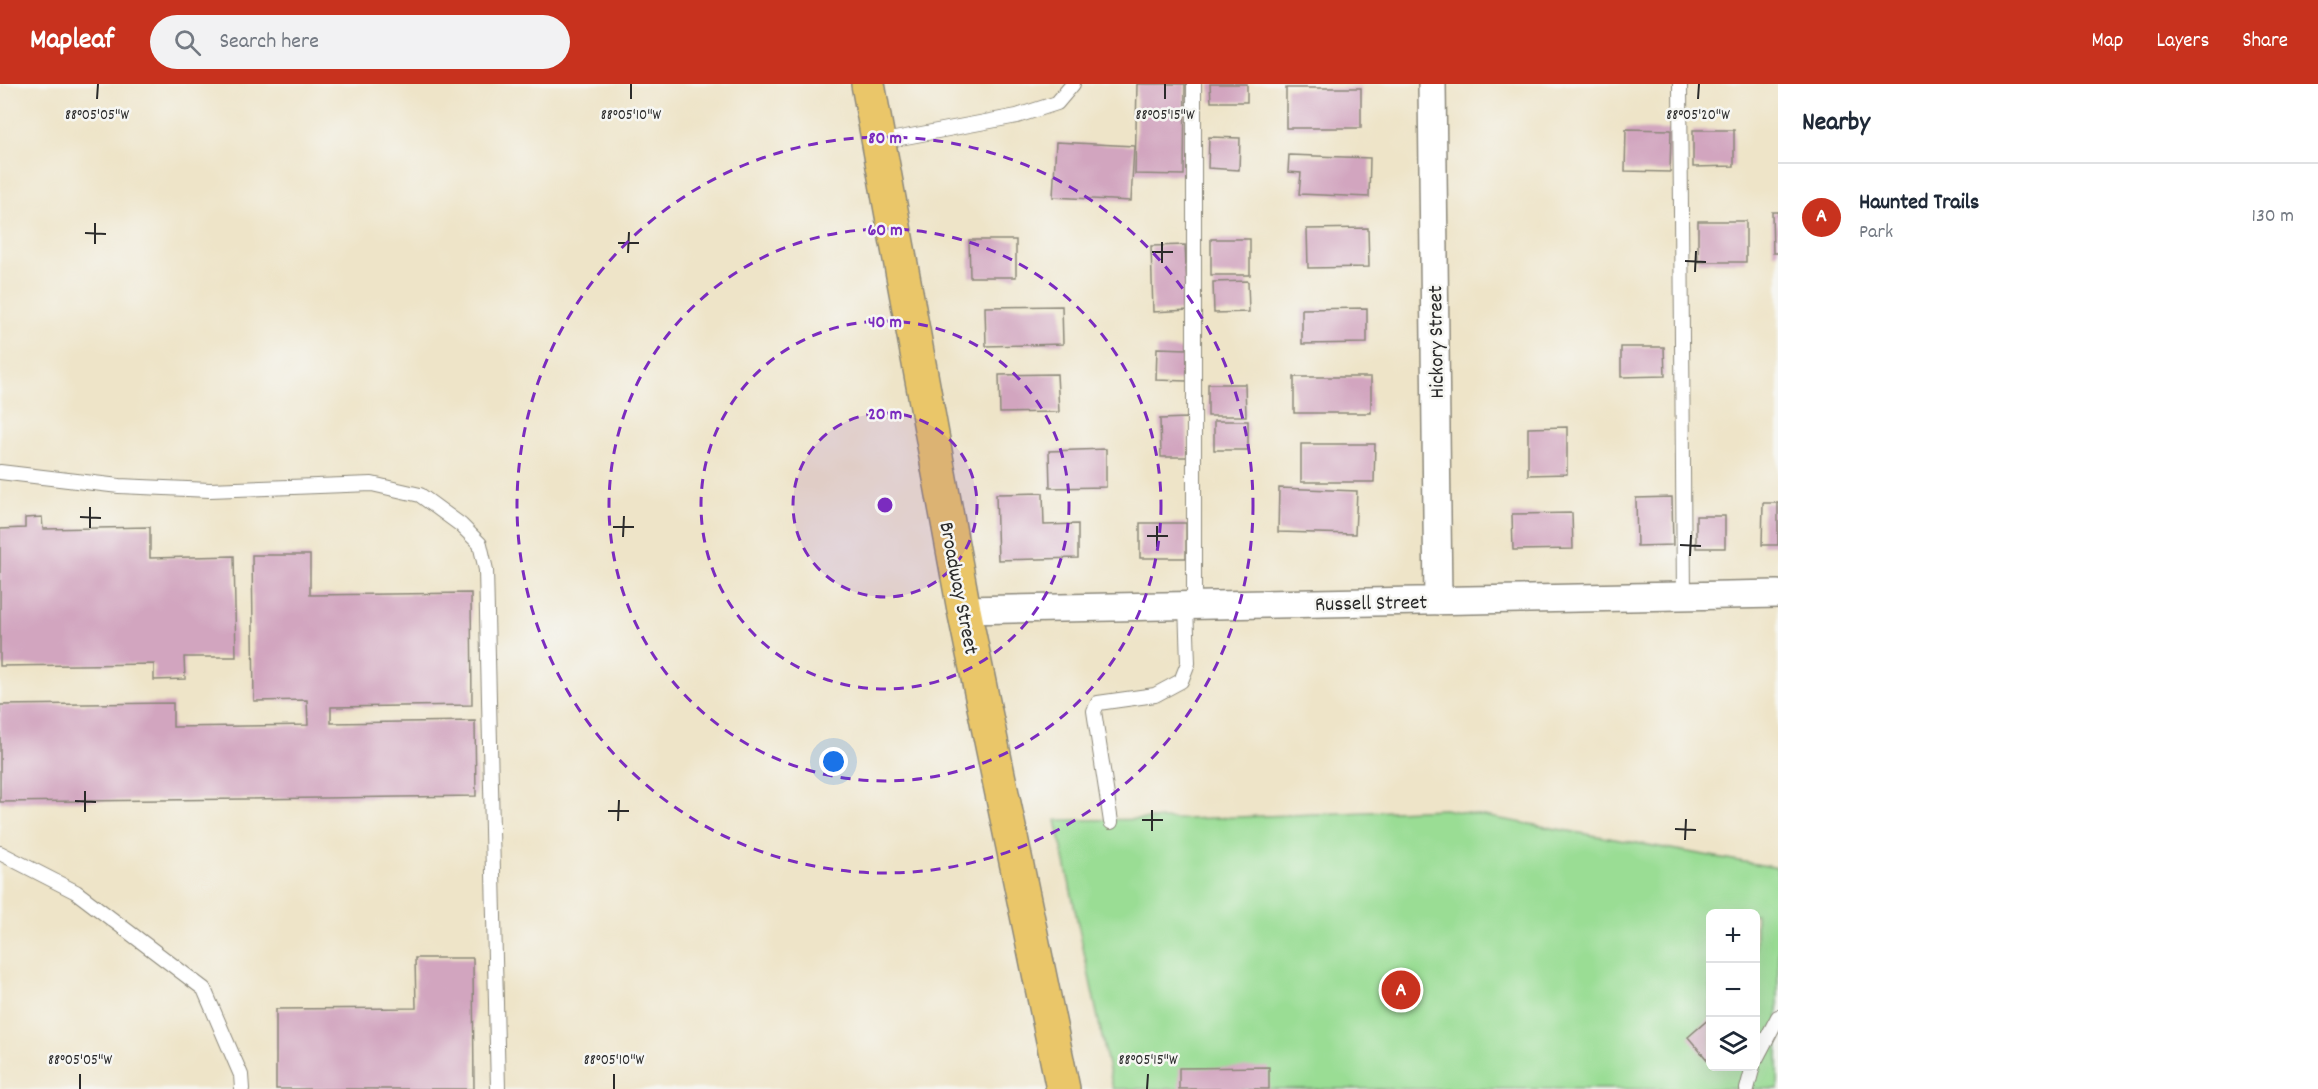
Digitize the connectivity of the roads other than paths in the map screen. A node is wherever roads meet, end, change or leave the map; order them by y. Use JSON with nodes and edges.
{"nodes":[{"id":1,"x":868,"y":84,"type":"edge"},
{"id":2,"x":1073,"y":84,"type":"edge"},
{"id":3,"x":1194,"y":84,"type":"edge"},
{"id":4,"x":1432,"y":84,"type":"edge"},
{"id":5,"x":1680,"y":84,"type":"edge"},
{"id":6,"x":878,"y":142,"type":"junction"},
{"id":7,"x":0,"y":472,"type":"edge"},
{"id":8,"x":1778,"y":594,"type":"edge"},
{"id":9,"x":1684,"y":596,"type":"junction"},
{"id":10,"x":1438,"y":600,"type":"junction"},
{"id":11,"x":1190,"y":605,"type":"junction"},
{"id":12,"x":964,"y":610,"type":"junction"},
{"id":13,"x":1111,"y":822,"type":"dead end"},
{"id":14,"x":0,"y":854,"type":"edge"},
{"id":15,"x":1778,"y":1017,"type":"edge"},
{"id":16,"x":1760,"y":1050,"type":"edge"},
{"id":17,"x":1752,"y":1071,"type":"edge"},
{"id":18,"x":242,"y":1089,"type":"edge"},
{"id":19,"x":498,"y":1089,"type":"edge"},
{"id":20,"x":1063,"y":1089,"type":"edge"},
{"id":21,"x":1747,"y":1089,"type":"edge"}],
"edges":[{"from":1,"to":6,"type":"main road","name":"Broadway Street"},
{"from":2,"to":6,"type":"lane"},
{"from":3,"to":11,"type":"lane"},
{"from":4,"to":10,"type":"street","name":"Hickory Street"},
{"from":5,"to":9,"type":"lane"},
{"from":6,"to":12,"type":"main road","name":"Broadway Street"},
{"from":7,"to":19,"type":"lane"},
{"from":8,"to":9,"type":"street","name":"Russell Street"},
{"from":9,"to":10,"type":"street","name":"Russell Street"},
{"from":10,"to":11,"type":"street","name":"Russell Street"},
{"from":11,"to":12,"type":"street","name":"Russell Street"},
{"from":11,"to":13,"type":"lane"},
{"from":12,"to":20,"type":"main road","name":"Broadway Street"},
{"from":14,"to":18,"type":"lane"},
{"from":15,"to":16,"type":"lane"},
{"from":17,"to":21,"type":"lane"}]}
